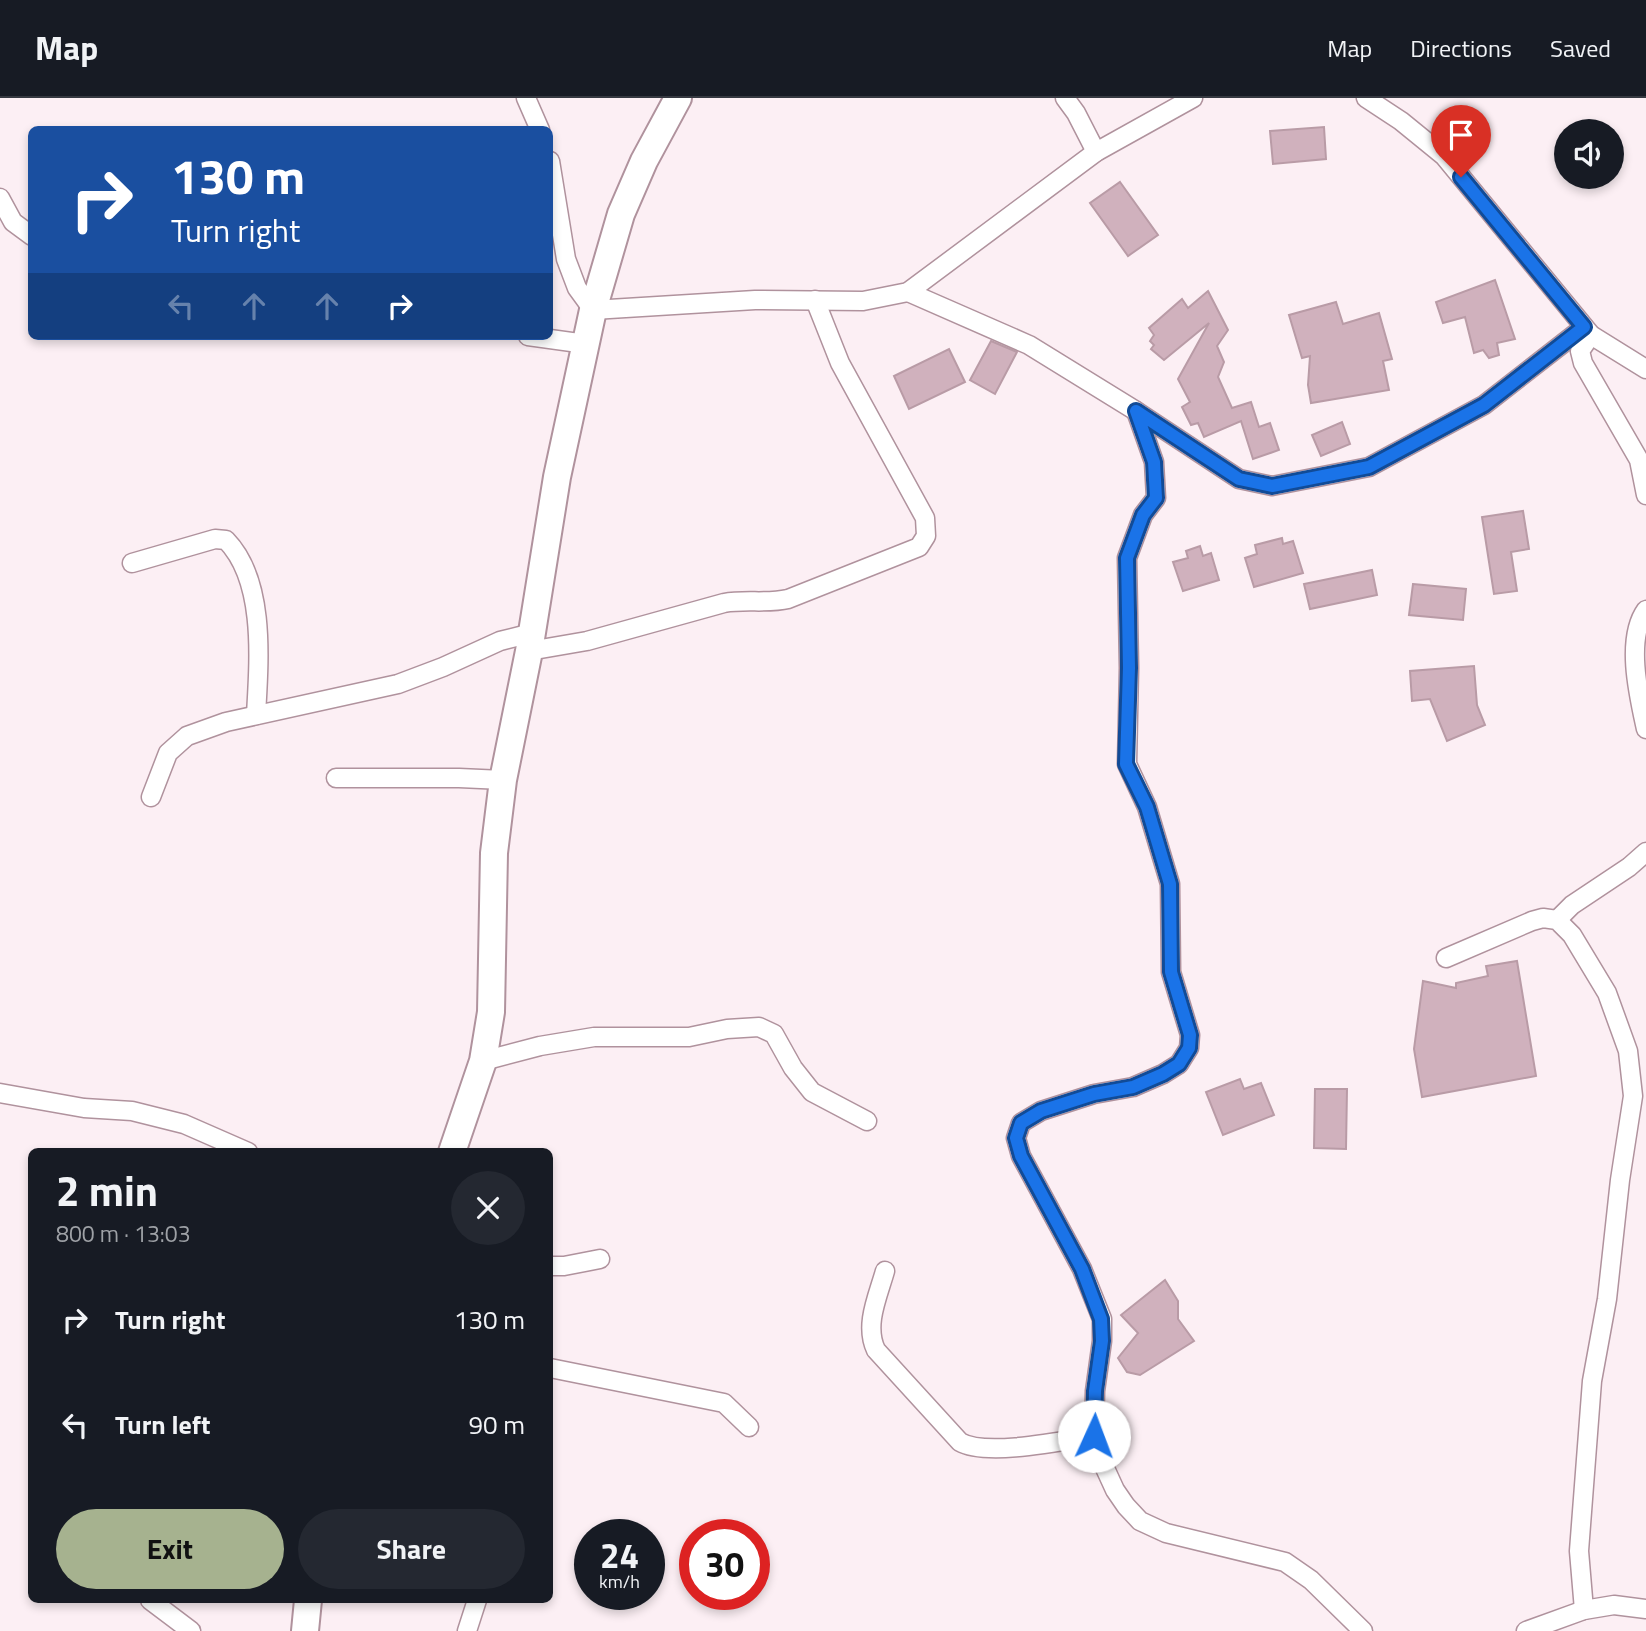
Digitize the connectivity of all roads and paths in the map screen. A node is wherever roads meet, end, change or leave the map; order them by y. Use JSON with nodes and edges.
{"nodes":[{"id":1,"x":526,"y":98,"type":"edge"},
{"id":2,"x":678,"y":98,"type":"edge"},
{"id":3,"x":1065,"y":98,"type":"edge"},
{"id":4,"x":1193,"y":98,"type":"edge"},
{"id":5,"x":1366,"y":98,"type":"edge"},
{"id":6,"x":538,"y":126,"type":"edge"},
{"id":7,"x":1096,"y":152,"type":"junction"},
{"id":8,"x":553,"y":179,"type":"edge"},
{"id":9,"x":0,"y":198,"type":"edge"},
{"id":10,"x":6,"y":227,"type":"edge"},
{"id":11,"x":28,"y":235,"type":"edge"},
{"id":12,"x":908,"y":292,"type":"junction"},
{"id":13,"x":815,"y":300,"type":"junction"},
{"id":14,"x":593,"y":310,"type":"junction"},
{"id":15,"x":1588,"y":331,"type":"junction"},
{"id":16,"x":553,"y":339,"type":"edge"},
{"id":17,"x":586,"y":344,"type":"junction"},
{"id":18,"x":1646,"y":369,"type":"edge"},
{"id":19,"x":1136,"y":411,"type":"junction"},
{"id":20,"x":1646,"y":495,"type":"edge"},
{"id":21,"x":132,"y":564,"type":"dead end"},
{"id":22,"x":1646,"y":610,"type":"edge"},
{"id":23,"x":531,"y":642,"type":"junction"},
{"id":24,"x":256,"y":715,"type":"junction"},
{"id":25,"x":1646,"y":729,"type":"edge"},
{"id":26,"x":336,"y":778,"type":"dead end"},
{"id":27,"x":503,"y":780,"type":"junction"},
{"id":28,"x":151,"y":797,"type":"dead end"},
{"id":29,"x":1646,"y":852,"type":"edge"},
{"id":30,"x":1557,"y":920,"type":"junction"},
{"id":31,"x":1446,"y":958,"type":"dead end"},
{"id":32,"x":483,"y":1061,"type":"junction"},
{"id":33,"x":0,"y":1093,"type":"edge"},
{"id":34,"x":867,"y":1121,"type":"dead end"},
{"id":35,"x":239,"y":1148,"type":"edge"},
{"id":36,"x":453,"y":1148,"type":"edge"},
{"id":37,"x":600,"y":1259,"type":"dead end"},
{"id":38,"x":553,"y":1266,"type":"edge"},
{"id":39,"x":885,"y":1271,"type":"dead end"},
{"id":40,"x":553,"y":1369,"type":"edge"},
{"id":41,"x":750,"y":1427,"type":"dead end"},
{"id":42,"x":1094,"y":1436,"type":"junction"},
{"id":43,"x":154,"y":1603,"type":"edge"},
{"id":44,"x":308,"y":1603,"type":"edge"},
{"id":45,"x":476,"y":1603,"type":"edge"},
{"id":46,"x":1584,"y":1609,"type":"junction"},
{"id":47,"x":1646,"y":1609,"type":"edge"},
{"id":48,"x":191,"y":1631,"type":"edge"},
{"id":49,"x":305,"y":1631,"type":"edge"},
{"id":50,"x":467,"y":1631,"type":"edge"},
{"id":51,"x":1363,"y":1631,"type":"edge"},
{"id":52,"x":1526,"y":1631,"type":"edge"}],
"edges":[{"from":1,"to":6,"type":"street"},
{"from":2,"to":14,"type":"street"},
{"from":3,"to":7,"type":"street"},
{"from":4,"to":7,"type":"street"},
{"from":5,"to":15,"type":"street"},
{"from":7,"to":12,"type":"street"},
{"from":8,"to":14,"type":"street"},
{"from":9,"to":10,"type":"street"},
{"from":10,"to":11,"type":"street"},
{"from":12,"to":13,"type":"street"},
{"from":12,"to":19,"type":"street"},
{"from":13,"to":14,"type":"street"},
{"from":13,"to":23,"type":"street"},
{"from":14,"to":17,"type":"street"},
{"from":15,"to":18,"type":"street"},
{"from":15,"to":19,"type":"street"},
{"from":15,"to":20,"type":"street"},
{"from":16,"to":17,"type":"street"},
{"from":17,"to":23,"type":"street"},
{"from":19,"to":42,"type":"street"},
{"from":21,"to":24,"type":"street"},
{"from":22,"to":25,"type":"street"},
{"from":23,"to":24,"type":"street"},
{"from":23,"to":27,"type":"street"},
{"from":24,"to":28,"type":"street"},
{"from":26,"to":27,"type":"street"},
{"from":27,"to":32,"type":"street"},
{"from":29,"to":30,"type":"street"},
{"from":30,"to":31,"type":"street"},
{"from":30,"to":46,"type":"street"},
{"from":32,"to":34,"type":"street"},
{"from":32,"to":36,"type":"street"},
{"from":33,"to":35,"type":"street"},
{"from":37,"to":38,"type":"street"},
{"from":39,"to":42,"type":"street"},
{"from":40,"to":41,"type":"street"},
{"from":42,"to":51,"type":"street"},
{"from":43,"to":48,"type":"street"},
{"from":44,"to":49,"type":"street"},
{"from":45,"to":50,"type":"street"},
{"from":46,"to":47,"type":"street"},
{"from":46,"to":52,"type":"street"}]}
